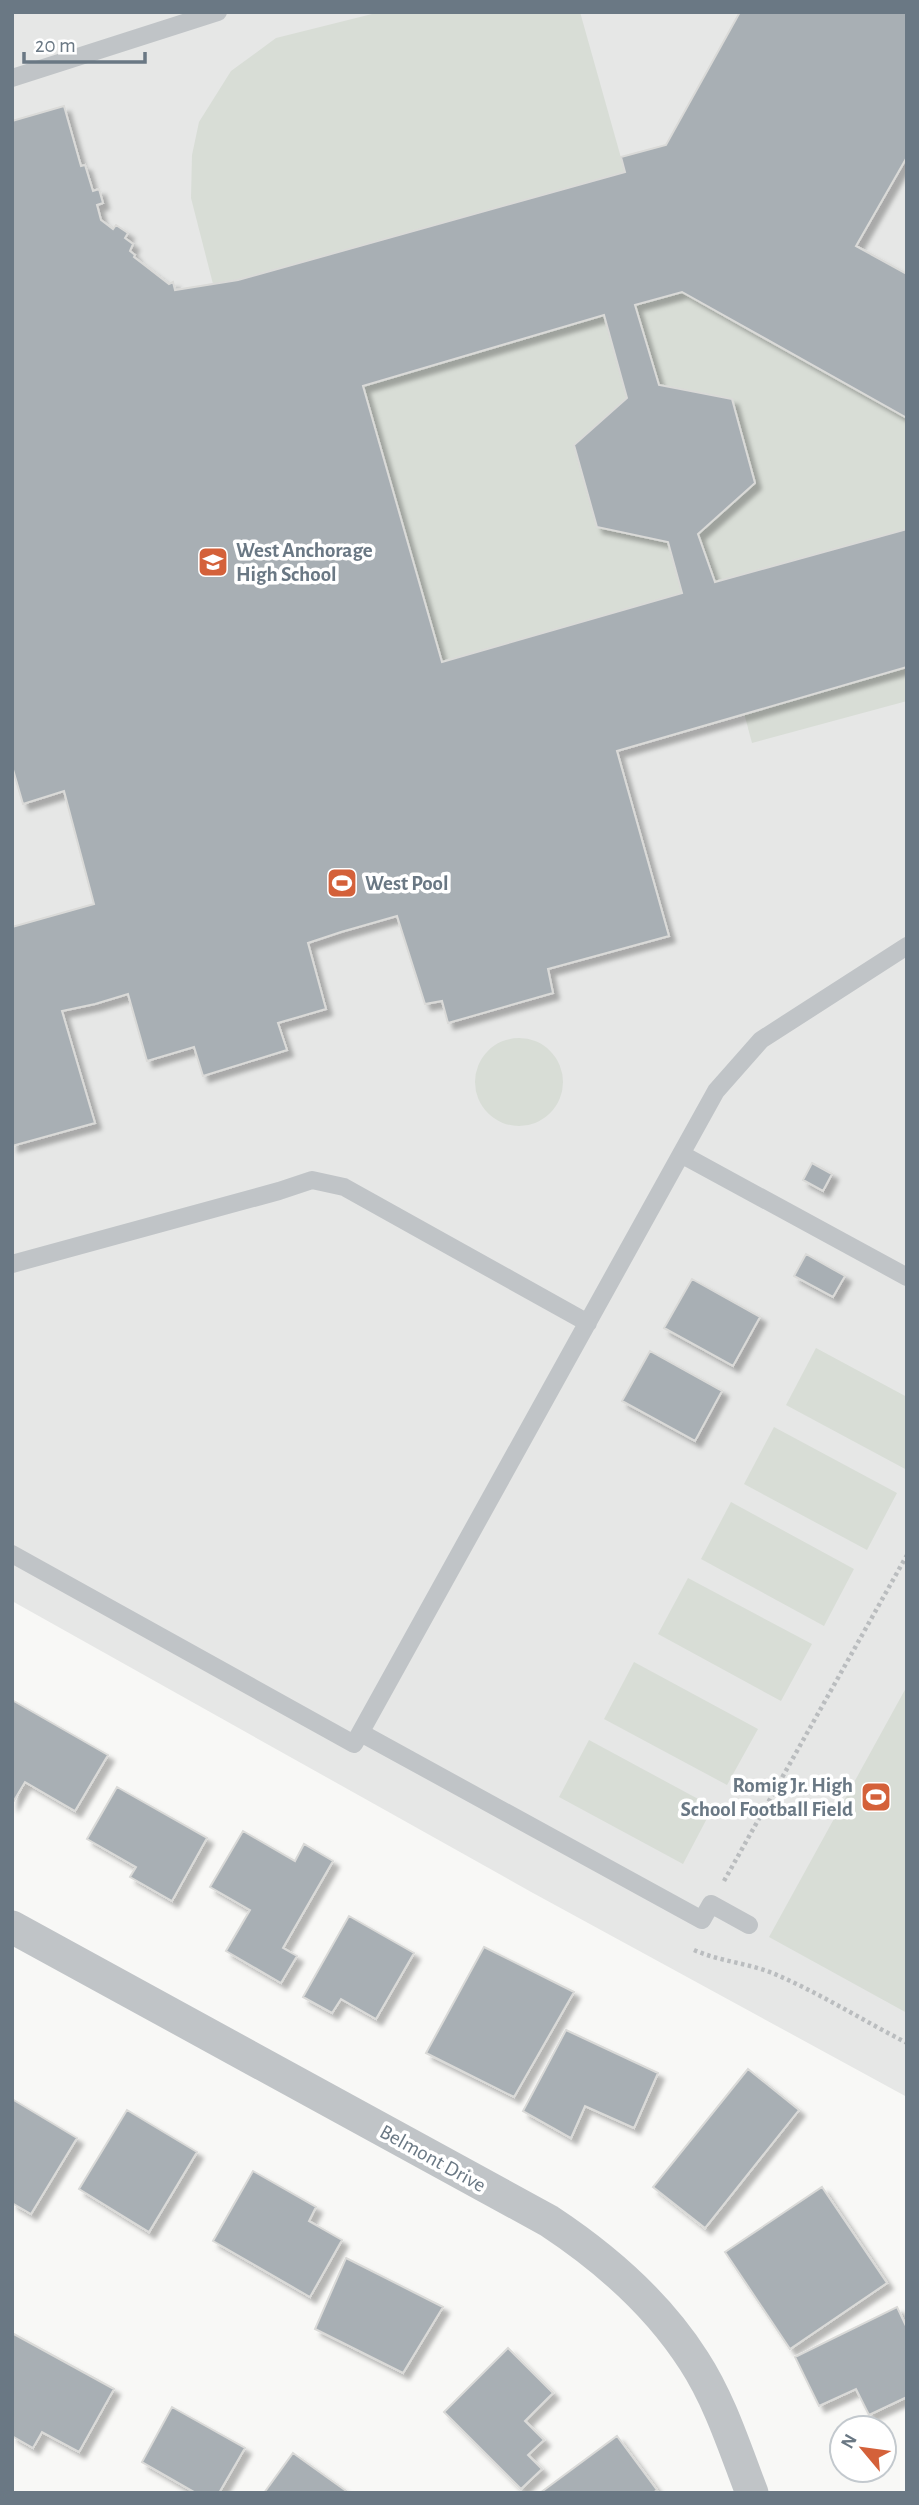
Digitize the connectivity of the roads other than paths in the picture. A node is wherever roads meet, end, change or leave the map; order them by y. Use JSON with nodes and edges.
{"nodes":[{"id":1,"x":218,"y":12,"type":"edge"},
{"id":2,"x":12,"y":78,"type":"edge"},
{"id":3,"x":907,"y":946,"type":"edge"},
{"id":4,"x":681,"y":1154,"type":"junction"},
{"id":5,"x":12,"y":1264,"type":"edge"},
{"id":6,"x":907,"y":1277,"type":"edge"},
{"id":7,"x":588,"y":1323,"type":"junction"},
{"id":8,"x":12,"y":1554,"type":"edge"},
{"id":9,"x":361,"y":1733,"type":"junction"},
{"id":10,"x":749,"y":1925,"type":"dead end"},
{"id":11,"x":12,"y":1927,"type":"edge"},
{"id":12,"x":752,"y":2493,"type":"edge"}],
"edges":[{"from":1,"to":2,"type":"lane"},
{"from":3,"to":4,"type":"lane"},
{"from":4,"to":6,"type":"lane"},
{"from":4,"to":7,"type":"lane"},
{"from":5,"to":7,"type":"lane"},
{"from":7,"to":9,"type":"lane"},
{"from":8,"to":9,"type":"lane"},
{"from":9,"to":10,"type":"lane"},
{"from":11,"to":12,"type":"street","name":"Belmont Drive"}]}
